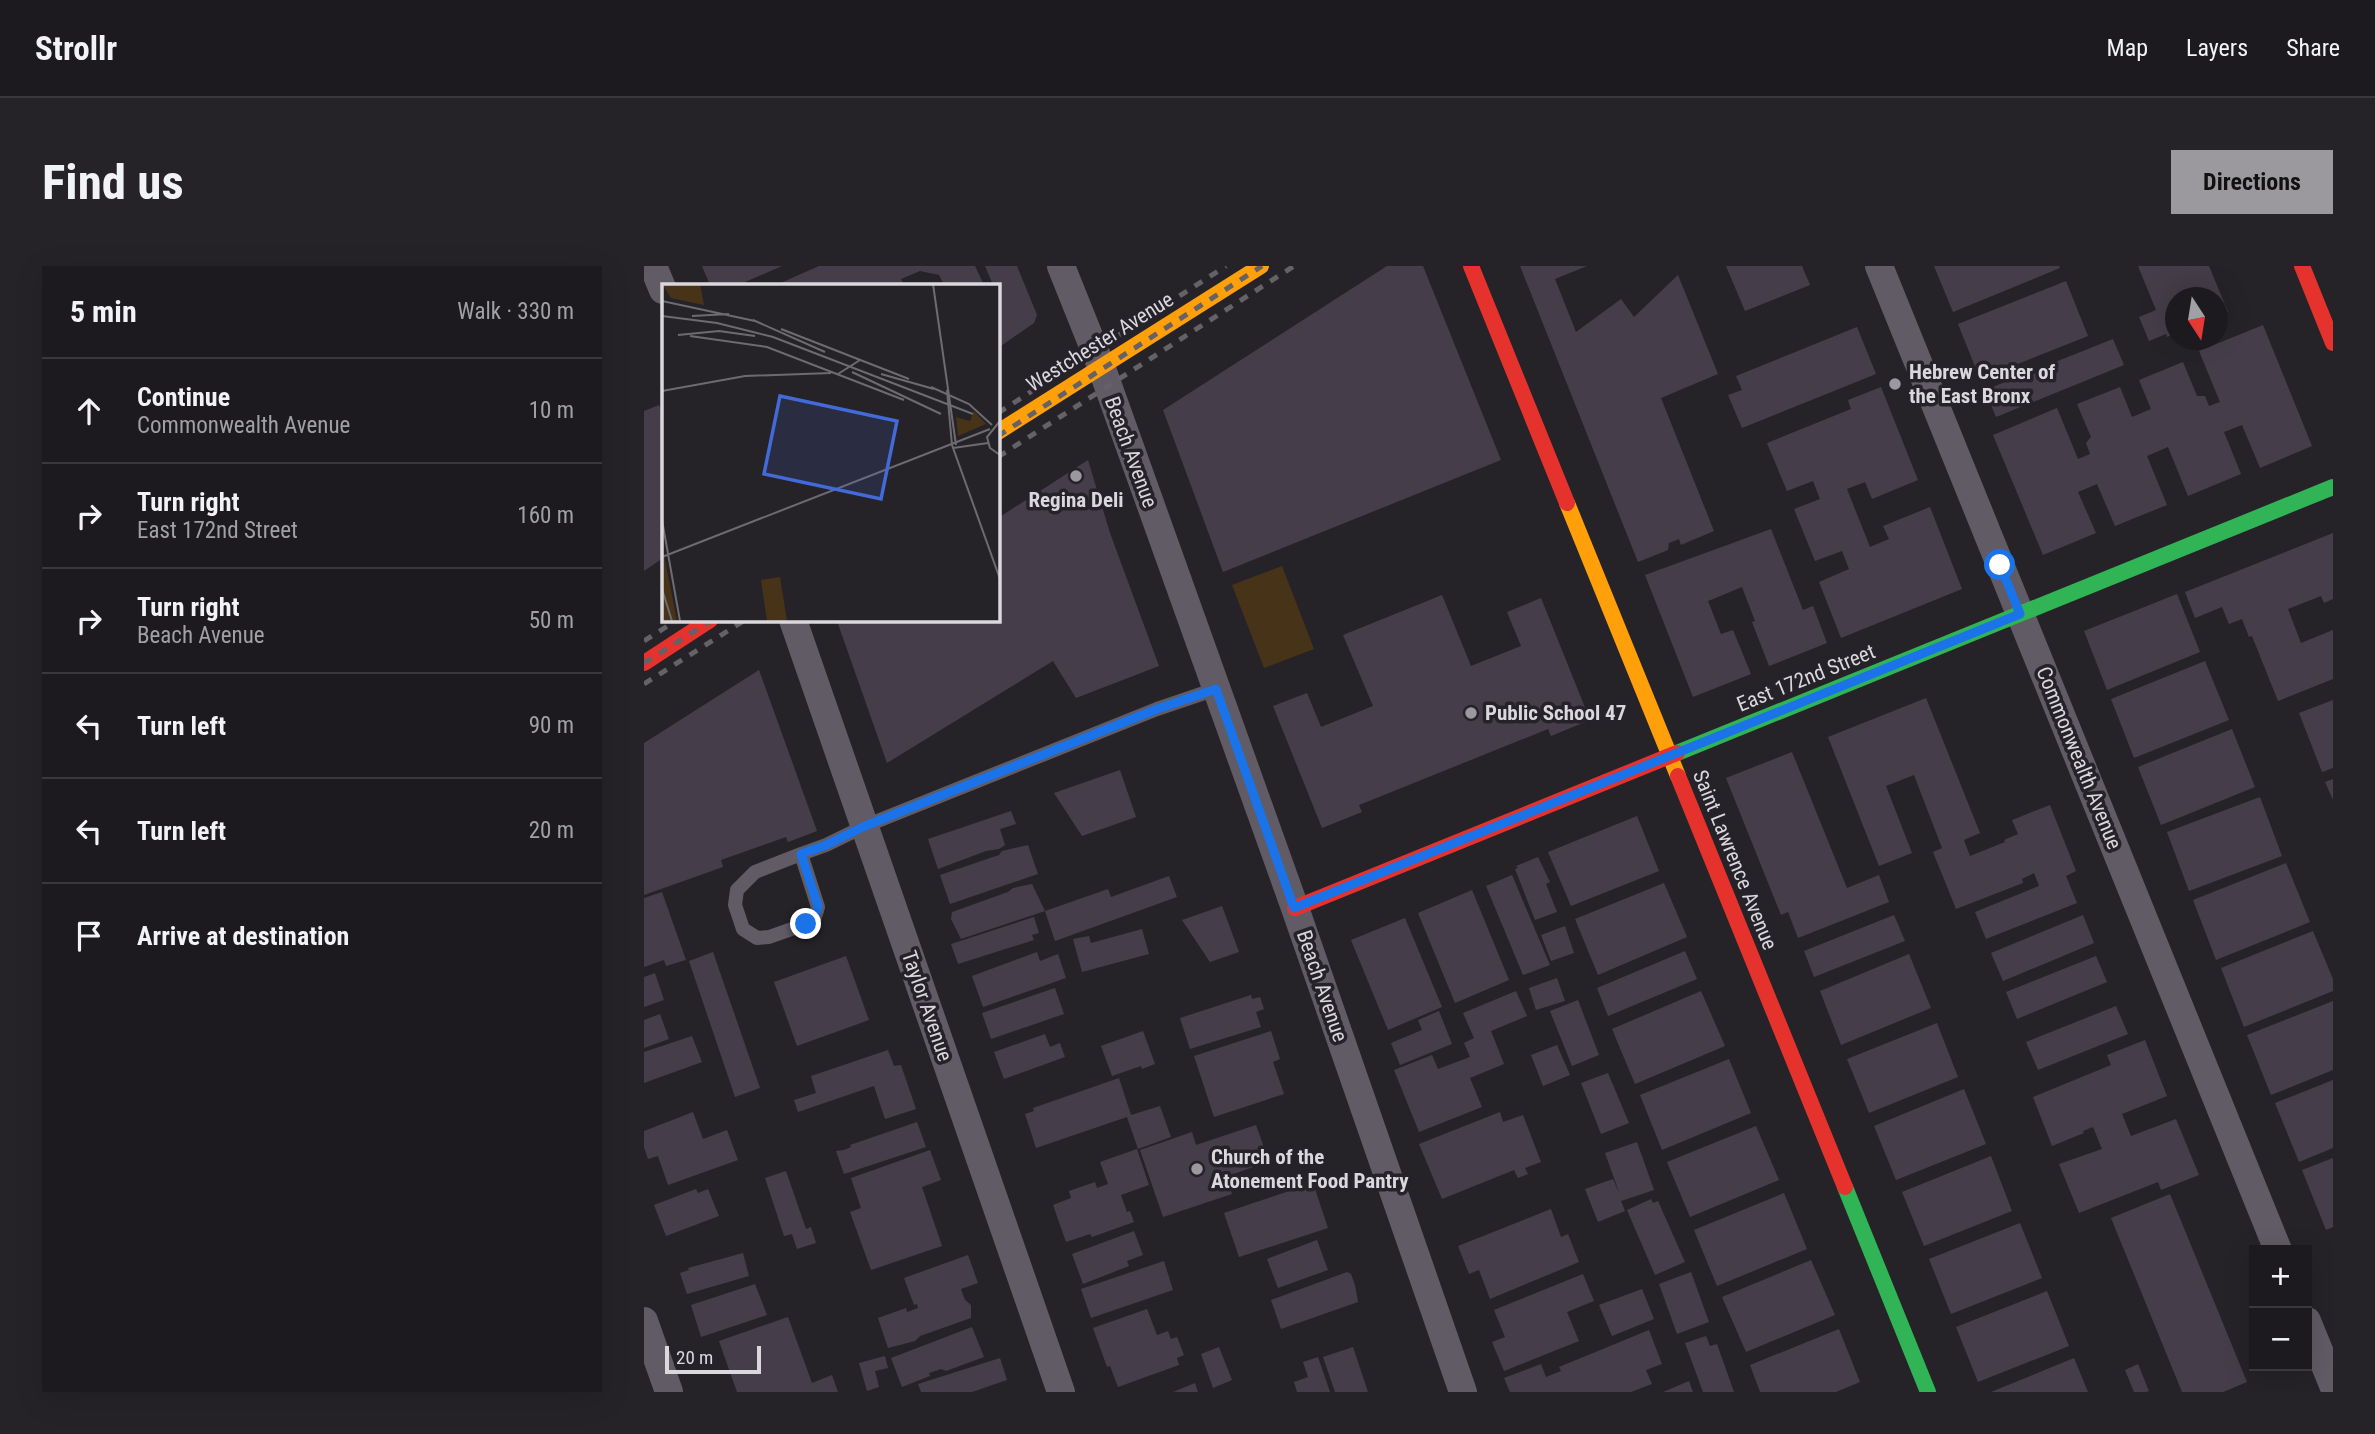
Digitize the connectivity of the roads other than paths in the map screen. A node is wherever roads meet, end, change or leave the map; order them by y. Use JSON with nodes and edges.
{"nodes":[{"id":1,"x":653,"y":266,"type":"edge"},
{"id":2,"x":1061,"y":266,"type":"edge"},
{"id":3,"x":1261,"y":266,"type":"edge"},
{"id":4,"x":1471,"y":266,"type":"edge"},
{"id":5,"x":1878,"y":266,"type":"edge"},
{"id":6,"x":2302,"y":266,"type":"edge"},
{"id":7,"x":662,"y":288,"type":"edge"},
{"id":8,"x":2333,"y":343,"type":"edge"},
{"id":9,"x":1101,"y":366,"type":"junction"},
{"id":10,"x":999,"y":431,"type":"edge"},
{"id":11,"x":2333,"y":487,"type":"edge"},
{"id":12,"x":2020,"y":614,"type":"junction"},
{"id":13,"x":708,"y":621,"type":"edge"},
{"id":14,"x":793,"y":621,"type":"edge"},
{"id":15,"x":644,"y":663,"type":"edge"},
{"id":16,"x":1216,"y":689,"type":"junction"},
{"id":17,"x":1670,"y":756,"type":"junction"},
{"id":18,"x":865,"y":826,"type":"junction"},
{"id":19,"x":801,"y":854,"type":"junction"},
{"id":20,"x":1294,"y":908,"type":"junction"},
{"id":21,"x":2276,"y":1245,"type":"edge"},
{"id":22,"x":644,"y":1321,"type":"edge"},
{"id":23,"x":2312,"y":1333,"type":"edge"},
{"id":24,"x":2333,"y":1385,"type":"edge"},
{"id":25,"x":669,"y":1392,"type":"edge"},
{"id":26,"x":1061,"y":1392,"type":"edge"},
{"id":27,"x":1463,"y":1392,"type":"edge"},
{"id":28,"x":1928,"y":1392,"type":"edge"}],
"edges":[{"from":1,"to":7,"type":"street"},
{"from":2,"to":9,"type":"street","name":"Beach Avenue"},
{"from":3,"to":9,"type":"street","name":"Westchester Avenue"},
{"from":4,"to":17,"type":"street","name":"Saint Lawrence Avenue"},
{"from":5,"to":12,"type":"street","name":"Commonwealth Avenue"},
{"from":6,"to":8,"type":"street"},
{"from":9,"to":10,"type":"street","name":"Westchester Avenue"},
{"from":9,"to":16,"type":"street","name":"Beach Avenue"},
{"from":11,"to":12,"type":"street","name":"East 172nd Street"},
{"from":12,"to":17,"type":"street","name":"East 172nd Street"},
{"from":12,"to":21,"type":"street","name":"Commonwealth Avenue"},
{"from":13,"to":15,"type":"street"},
{"from":14,"to":18,"type":"street","name":"Taylor Avenue"},
{"from":16,"to":18,"type":"lane"},
{"from":16,"to":20,"type":"street","name":"Beach Avenue"},
{"from":17,"to":20,"type":"street","name":"East 172nd Street"},
{"from":17,"to":28,"type":"street","name":"Saint Lawrence Avenue"},
{"from":18,"to":19,"type":"lane"},
{"from":18,"to":26,"type":"street","name":"Taylor Avenue"},
{"from":19,"to":19,"type":"lane"},
{"from":20,"to":27,"type":"street","name":"Beach Avenue"},
{"from":22,"to":25,"type":"street"},
{"from":23,"to":24,"type":"street"}]}
